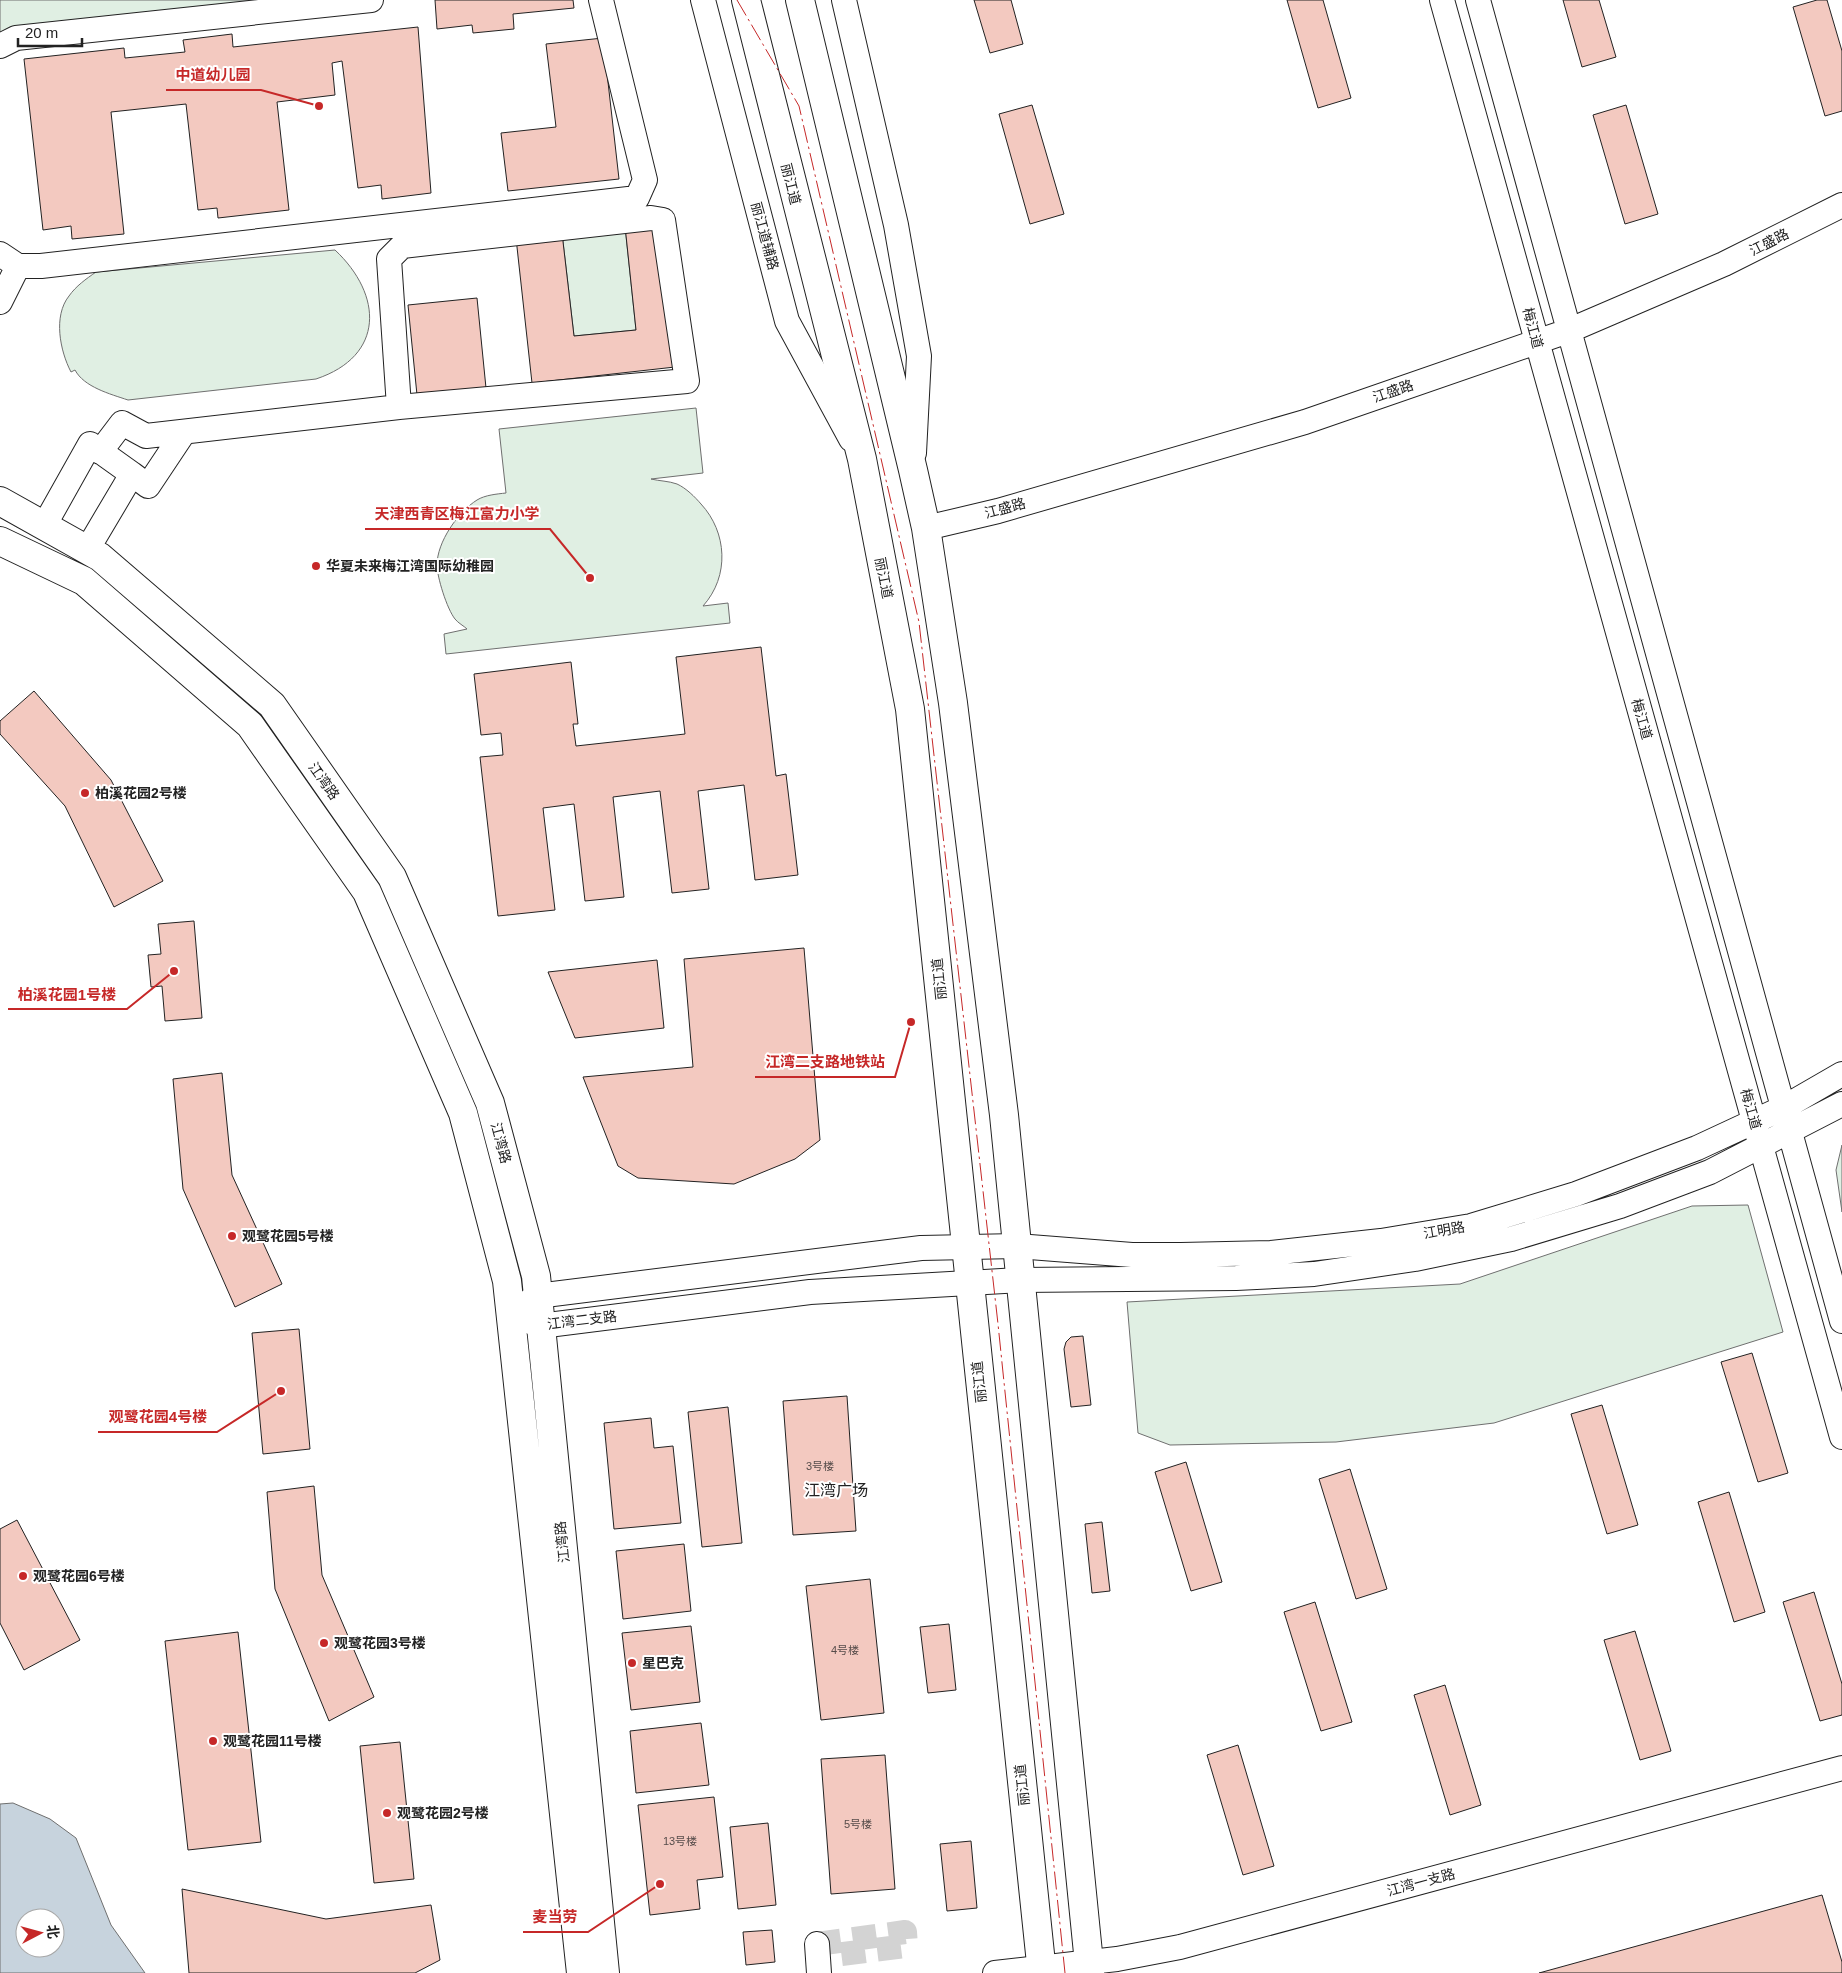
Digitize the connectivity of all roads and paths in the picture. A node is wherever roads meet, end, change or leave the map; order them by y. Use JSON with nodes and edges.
{"nodes":[{"id":1,"x":371,"y":0,"type":"edge"},
{"id":2,"x":601,"y":0,"type":"edge"},
{"id":3,"x":703,"y":0,"type":"edge"},
{"id":4,"x":746,"y":0,"type":"edge"},
{"id":5,"x":800,"y":0,"type":"edge"},
{"id":6,"x":844,"y":0,"type":"edge"},
{"id":7,"x":1442,"y":0,"type":"edge"},
{"id":8,"x":1478,"y":0,"type":"edge"},
{"id":9,"x":0,"y":46,"type":"edge"},
{"id":10,"x":1842,"y":205,"type":"edge"},
{"id":11,"x":9,"y":260,"type":"edge"},
{"id":12,"x":0,"y":302,"type":"edge"},
{"id":13,"x":1568,"y":331,"type":"junction"},
{"id":14,"x":1537,"y":342,"type":"junction"},
{"id":15,"x":399,"y":408,"type":"junction"},
{"id":16,"x":184,"y":432,"type":"junction"},
{"id":17,"x":100,"y":452,"type":"junction"},
{"id":18,"x":862,"y":459,"type":"junction"},
{"id":19,"x":913,"y":470,"type":"junction"},
{"id":20,"x":132,"y":474,"type":"junction"},
{"id":21,"x":0,"y":501,"type":"edge"},
{"id":22,"x":44,"y":526,"type":"junction"},
{"id":23,"x":926,"y":528,"type":"junction"},
{"id":24,"x":0,"y":541,"type":"edge"},
{"id":25,"x":87,"y":550,"type":"junction"},
{"id":26,"x":1842,"y":1074,"type":"edge"},
{"id":27,"x":1842,"y":1104,"type":"edge"},
{"id":28,"x":1783,"y":1108,"type":"junction"},
{"id":29,"x":1754,"y":1122,"type":"junction"},
{"id":30,"x":1791,"y":1132,"type":"junction"},
{"id":31,"x":1762,"y":1146,"type":"junction"},
{"id":32,"x":1017,"y":1246,"type":"junction"},
{"id":33,"x":966,"y":1247,"type":"junction"},
{"id":34,"x":1020,"y":1280,"type":"junction"},
{"id":35,"x":969,"y":1283,"type":"junction"},
{"id":36,"x":536,"y":1296,"type":"junction"},
{"id":37,"x":510,"y":1314,"type":"junction"},
{"id":38,"x":1842,"y":1321,"type":"edge"},
{"id":39,"x":540,"y":1326,"type":"junction"},
{"id":40,"x":1842,"y":1437,"type":"edge"},
{"id":41,"x":1842,"y":1768,"type":"edge"},
{"id":42,"x":817,"y":1944,"type":"dead end"},
{"id":43,"x":1089,"y":1968,"type":"edge"},
{"id":44,"x":1042,"y":1971,"type":"edge"},
{"id":45,"x":581,"y":1973,"type":"edge"},
{"id":46,"x":605,"y":1973,"type":"edge"},
{"id":47,"x":819,"y":1973,"type":"edge"},
{"id":48,"x":995,"y":1973,"type":"edge"}],
"edges":[{"from":1,"to":9,"type":"street"},
{"from":2,"to":11,"type":"street"},
{"from":3,"to":18,"type":"street","name":"丽江道辅路"},
{"from":4,"to":18,"type":"main road","name":"丽江道"},
{"from":5,"to":19,"type":"main road"},
{"from":6,"to":19,"type":"street"},
{"from":7,"to":14,"type":"street","name":"梅江道"},
{"from":8,"to":13,"type":"street"},
{"from":10,"to":13,"type":"street","name":"江盛路"},
{"from":11,"to":12,"type":"street"},
{"from":13,"to":14,"type":"street","name":"江盛路"},
{"from":13,"to":28,"type":"street"},
{"from":14,"to":23,"type":"street","name":"江盛路"},
{"from":14,"to":29,"type":"street","name":"梅江道"},
{"from":15,"to":15,"type":"street"},
{"from":15,"to":16,"type":"street"},
{"from":16,"to":17,"type":"street"},
{"from":16,"to":20,"type":"street"},
{"from":17,"to":20,"type":"street"},
{"from":17,"to":22,"type":"street"},
{"from":18,"to":33,"type":"main road","name":"丽江道"},
{"from":19,"to":23,"type":"main road"},
{"from":20,"to":25,"type":"street"},
{"from":21,"to":22,"type":"main road","name":"江湾路"},
{"from":22,"to":25,"type":"main road","name":"江湾路"},
{"from":23,"to":32,"type":"main road"},
{"from":24,"to":37,"type":"main road","name":"江湾路"},
{"from":25,"to":36,"type":"main road","name":"江湾路"},
{"from":26,"to":28,"type":"street","name":"江明路"},
{"from":27,"to":30,"type":"street","name":"江明路"},
{"from":28,"to":29,"type":"street","name":"江明路"},
{"from":28,"to":30,"type":"street"},
{"from":29,"to":31,"type":"street","name":"梅江道"},
{"from":29,"to":32,"type":"street","name":"江明路"},
{"from":30,"to":31,"type":"street","name":"江明路"},
{"from":30,"to":38,"type":"street"},
{"from":31,"to":34,"type":"street","name":"江明路"},
{"from":31,"to":40,"type":"street","name":"梅江道"},
{"from":32,"to":33,"type":"street"},
{"from":32,"to":34,"type":"main road"},
{"from":33,"to":35,"type":"main road","name":"丽江道"},
{"from":33,"to":36,"type":"street"},
{"from":34,"to":35,"type":"street","name":"江湾二支路"},
{"from":34,"to":43,"type":"main road"},
{"from":35,"to":39,"type":"street","name":"江湾二支路"},
{"from":35,"to":44,"type":"main road","name":"丽江道"},
{"from":36,"to":37,"type":"street"},
{"from":36,"to":39,"type":"main road","name":"江湾路"},
{"from":37,"to":39,"type":"street","name":"江湾二支路"},
{"from":37,"to":45,"type":"main road","name":"江湾路"},
{"from":39,"to":46,"type":"main road","name":"江湾路"},
{"from":41,"to":43,"type":"street","name":"江湾一支路"},
{"from":42,"to":47,"type":"street"},
{"from":43,"to":44,"type":"street","name":"江湾一支路"},
{"from":44,"to":48,"type":"street","name":"江湾一支路"}]}
